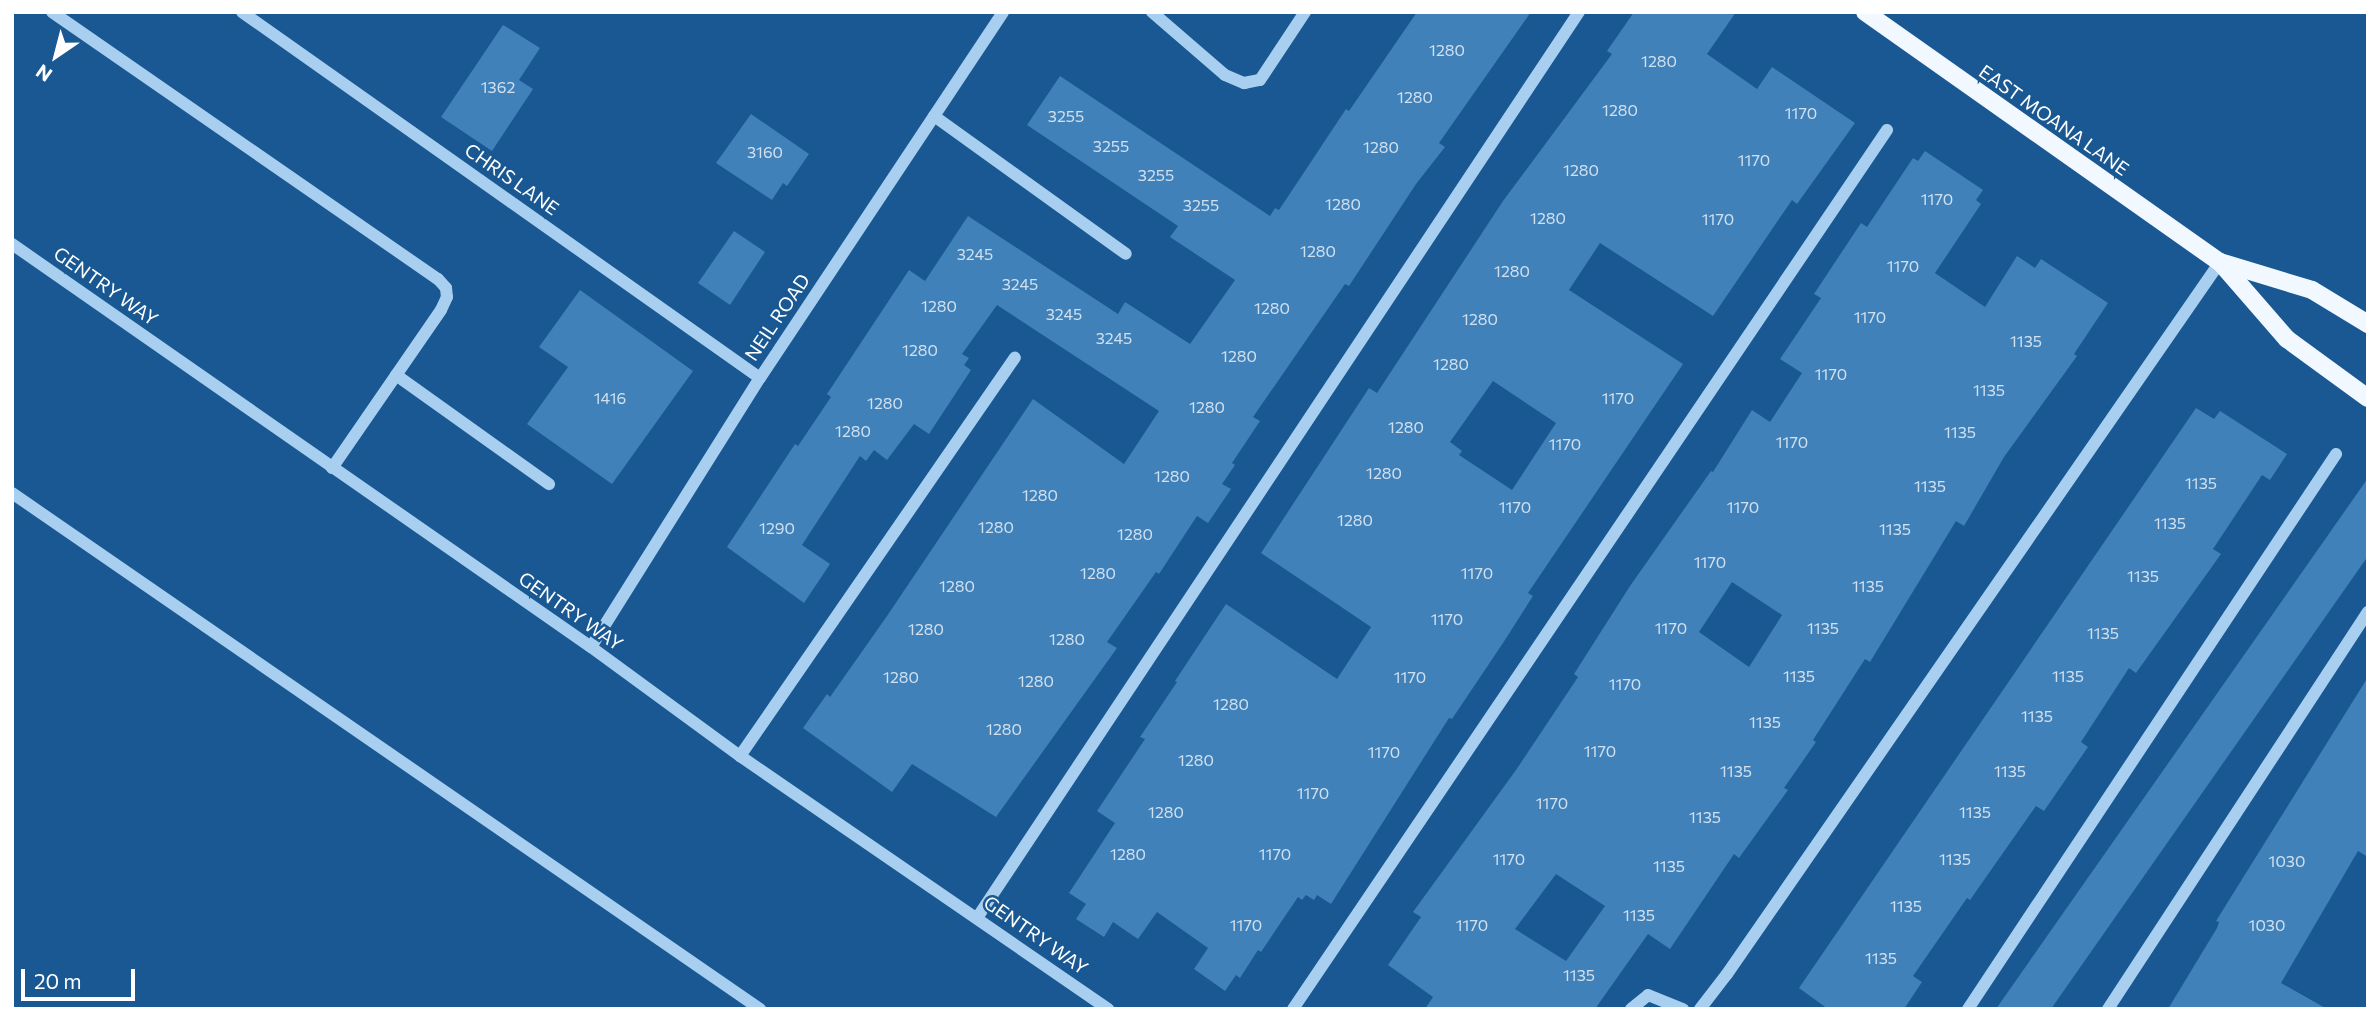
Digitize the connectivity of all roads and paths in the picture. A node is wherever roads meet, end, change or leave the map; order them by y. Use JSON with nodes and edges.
{"nodes":[{"id":1,"x":52,"y":12,"type":"edge"},
{"id":2,"x":242,"y":12,"type":"edge"},
{"id":3,"x":1003,"y":12,"type":"edge"},
{"id":4,"x":1152,"y":12,"type":"edge"},
{"id":5,"x":1305,"y":12,"type":"edge"},
{"id":6,"x":1579,"y":12,"type":"edge"},
{"id":7,"x":1865,"y":12,"type":"edge"},
{"id":8,"x":934,"y":116,"type":"junction"},
{"id":9,"x":1887,"y":130,"type":"dead end"},
{"id":10,"x":12,"y":244,"type":"edge"},
{"id":11,"x":1126,"y":254,"type":"dead end"},
{"id":12,"x":2220,"y":262,"type":"junction"},
{"id":13,"x":2368,"y":324,"type":"edge"},
{"id":14,"x":1015,"y":358,"type":"dead end"},
{"id":15,"x":396,"y":375,"type":"junction"},
{"id":16,"x":760,"y":378,"type":"junction"},
{"id":17,"x":2368,"y":398,"type":"edge"},
{"id":18,"x":2336,"y":454,"type":"dead end"},
{"id":19,"x":332,"y":468,"type":"junction"},
{"id":20,"x":549,"y":484,"type":"dead end"},
{"id":21,"x":12,"y":493,"type":"edge"},
{"id":22,"x":2368,"y":612,"type":"edge"},
{"id":23,"x":591,"y":647,"type":"junction"},
{"id":24,"x":740,"y":756,"type":"junction"},
{"id":25,"x":977,"y":918,"type":"junction"},
{"id":26,"x":761,"y":1009,"type":"edge"},
{"id":27,"x":1108,"y":1009,"type":"edge"},
{"id":28,"x":1293,"y":1009,"type":"edge"},
{"id":29,"x":1631,"y":1009,"type":"edge"},
{"id":30,"x":1683,"y":1009,"type":"edge"},
{"id":31,"x":1700,"y":1009,"type":"edge"},
{"id":32,"x":1968,"y":1009,"type":"edge"},
{"id":33,"x":2108,"y":1009,"type":"edge"}],
"edges":[{"from":1,"to":15,"type":"street"},
{"from":2,"to":16,"type":"street","name":"CHRIS LANE"},
{"from":3,"to":8,"type":"street","name":"NEIL ROAD"},
{"from":4,"to":5,"type":"street"},
{"from":6,"to":25,"type":"street"},
{"from":7,"to":12,"type":"main road","name":"EAST MOANA LANE"},
{"from":8,"to":11,"type":"street"},
{"from":8,"to":16,"type":"street","name":"NEIL ROAD"},
{"from":9,"to":28,"type":"street"},
{"from":10,"to":19,"type":"street","name":"GENTRY WAY"},
{"from":12,"to":13,"type":"main road","name":"EAST MOANA LANE"},
{"from":12,"to":17,"type":"main road","name":"EAST MOANA LANE"},
{"from":12,"to":31,"type":"street"},
{"from":14,"to":24,"type":"street"},
{"from":15,"to":19,"type":"street"},
{"from":15,"to":20,"type":"street"},
{"from":16,"to":23,"type":"street","name":"NEIL ROAD"},
{"from":18,"to":32,"type":"street"},
{"from":19,"to":23,"type":"street","name":"GENTRY WAY"},
{"from":21,"to":26,"type":"street"},
{"from":22,"to":33,"type":"street"},
{"from":23,"to":24,"type":"street","name":"GENTRY WAY"},
{"from":24,"to":25,"type":"street","name":"GENTRY WAY"},
{"from":25,"to":27,"type":"street","name":"GENTRY WAY"},
{"from":29,"to":30,"type":"street"}]}
